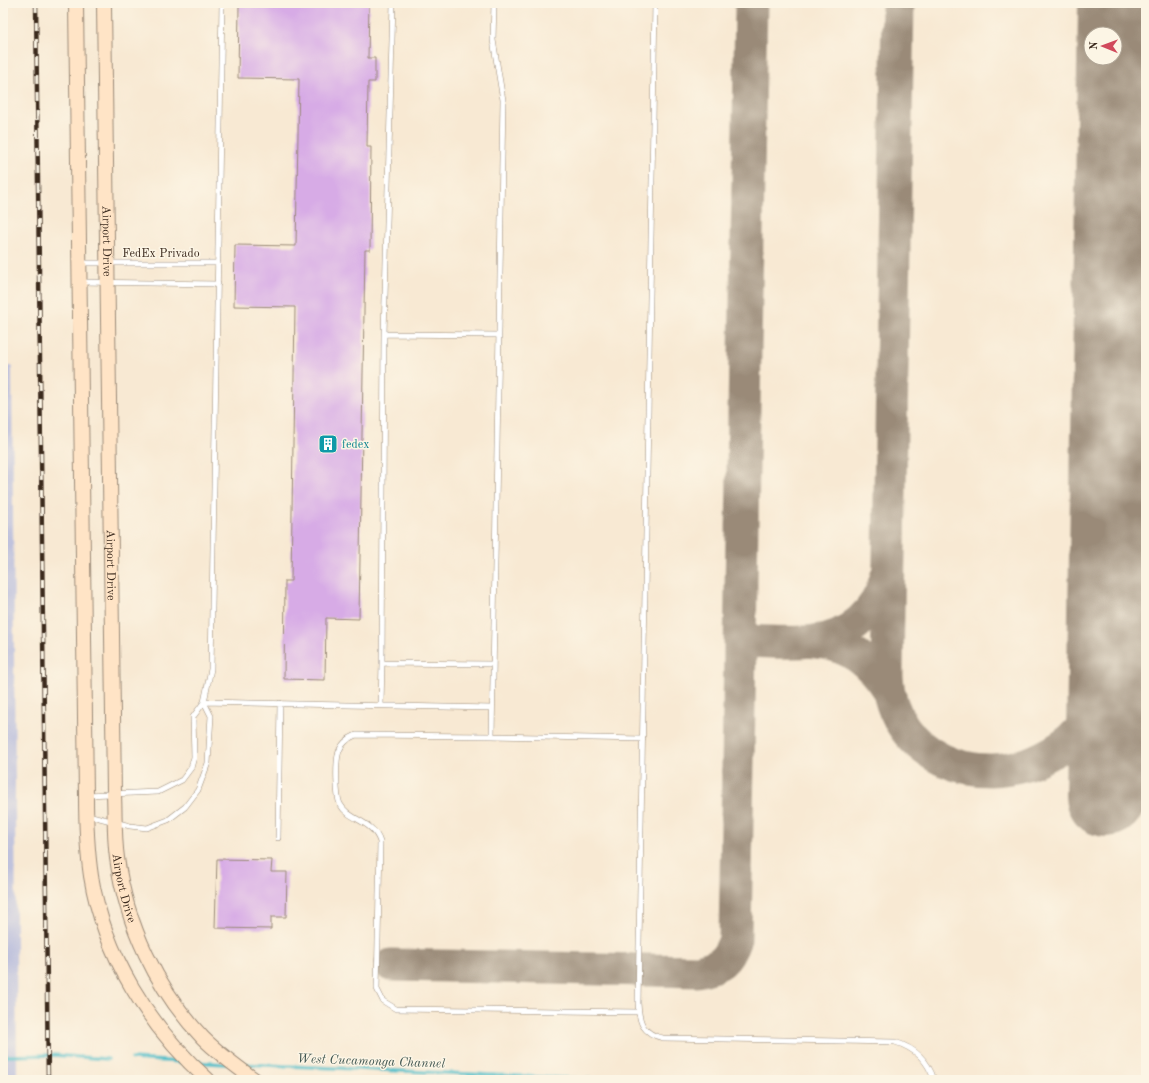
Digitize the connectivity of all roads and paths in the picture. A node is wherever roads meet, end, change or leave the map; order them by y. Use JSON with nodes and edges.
{"nodes":[{"id":1,"x":76,"y":3,"type":"edge"},
{"id":2,"x":104,"y":3,"type":"edge"},
{"id":3,"x":222,"y":3,"type":"edge"},
{"id":4,"x":393,"y":3,"type":"edge"},
{"id":5,"x":494,"y":3,"type":"edge"},
{"id":6,"x":655,"y":3,"type":"edge"},
{"id":7,"x":79,"y":262,"type":"junction"},
{"id":8,"x":108,"y":262,"type":"junction"},
{"id":9,"x":218,"y":263,"type":"junction"},
{"id":10,"x":108,"y":281,"type":"junction"},
{"id":11,"x":79,"y":282,"type":"junction"},
{"id":12,"x":218,"y":284,"type":"junction"},
{"id":13,"x":384,"y":334,"type":"junction"},
{"id":14,"x":499,"y":335,"type":"junction"},
{"id":15,"x":382,"y":663,"type":"junction"},
{"id":16,"x":493,"y":664,"type":"junction"},
{"id":17,"x":204,"y":702,"type":"junction"},
{"id":18,"x":280,"y":704,"type":"junction"},
{"id":19,"x":381,"y":705,"type":"junction"},
{"id":20,"x":492,"y":708,"type":"junction"},
{"id":21,"x":492,"y":736,"type":"junction"},
{"id":22,"x":643,"y":739,"type":"junction"},
{"id":23,"x":86,"y":794,"type":"junction"},
{"id":24,"x":114,"y":794,"type":"junction"},
{"id":25,"x":86,"y":814,"type":"junction"},
{"id":26,"x":115,"y":822,"type":"junction"},
{"id":27,"x":278,"y":838,"type":"dead end"},
{"id":28,"x":638,"y":1012,"type":"junction"},
{"id":29,"x":204,"y":1076,"type":"edge"},
{"id":30,"x":251,"y":1077,"type":"edge"},
{"id":31,"x":934,"y":1080,"type":"edge"}],
"edges":[{"from":1,"to":7,"type":"main road"},
{"from":2,"to":8,"type":"main road","name":"Airport Drive"},
{"from":3,"to":9,"type":"lane"},
{"from":4,"to":13,"type":"lane"},
{"from":5,"to":14,"type":"lane"},
{"from":6,"to":22,"type":"lane"},
{"from":7,"to":8,"type":"lane","name":"FedEx Privado"},
{"from":7,"to":11,"type":"main road"},
{"from":8,"to":9,"type":"lane","name":"FedEx Privado"},
{"from":8,"to":10,"type":"main road","name":"Airport Drive"},
{"from":9,"to":12,"type":"lane"},
{"from":10,"to":11,"type":"lane"},
{"from":10,"to":12,"type":"lane"},
{"from":10,"to":24,"type":"main road","name":"Airport Drive"},
{"from":11,"to":23,"type":"main road"},
{"from":12,"to":17,"type":"lane"},
{"from":13,"to":14,"type":"lane"},
{"from":13,"to":15,"type":"lane"},
{"from":14,"to":16,"type":"lane"},
{"from":15,"to":16,"type":"lane"},
{"from":15,"to":19,"type":"lane"},
{"from":16,"to":20,"type":"lane"},
{"from":17,"to":18,"type":"lane"},
{"from":17,"to":24,"type":"lane"},
{"from":17,"to":26,"type":"lane"},
{"from":18,"to":19,"type":"lane"},
{"from":18,"to":27,"type":"lane"},
{"from":19,"to":20,"type":"lane"},
{"from":20,"to":21,"type":"lane"},
{"from":21,"to":22,"type":"lane"},
{"from":21,"to":28,"type":"lane"},
{"from":22,"to":28,"type":"lane"},
{"from":23,"to":24,"type":"lane"},
{"from":23,"to":25,"type":"main road"},
{"from":24,"to":26,"type":"main road","name":"Airport Drive"},
{"from":25,"to":26,"type":"lane"},
{"from":25,"to":29,"type":"main road"},
{"from":26,"to":30,"type":"main road","name":"Airport Drive"},
{"from":28,"to":31,"type":"lane"}]}
